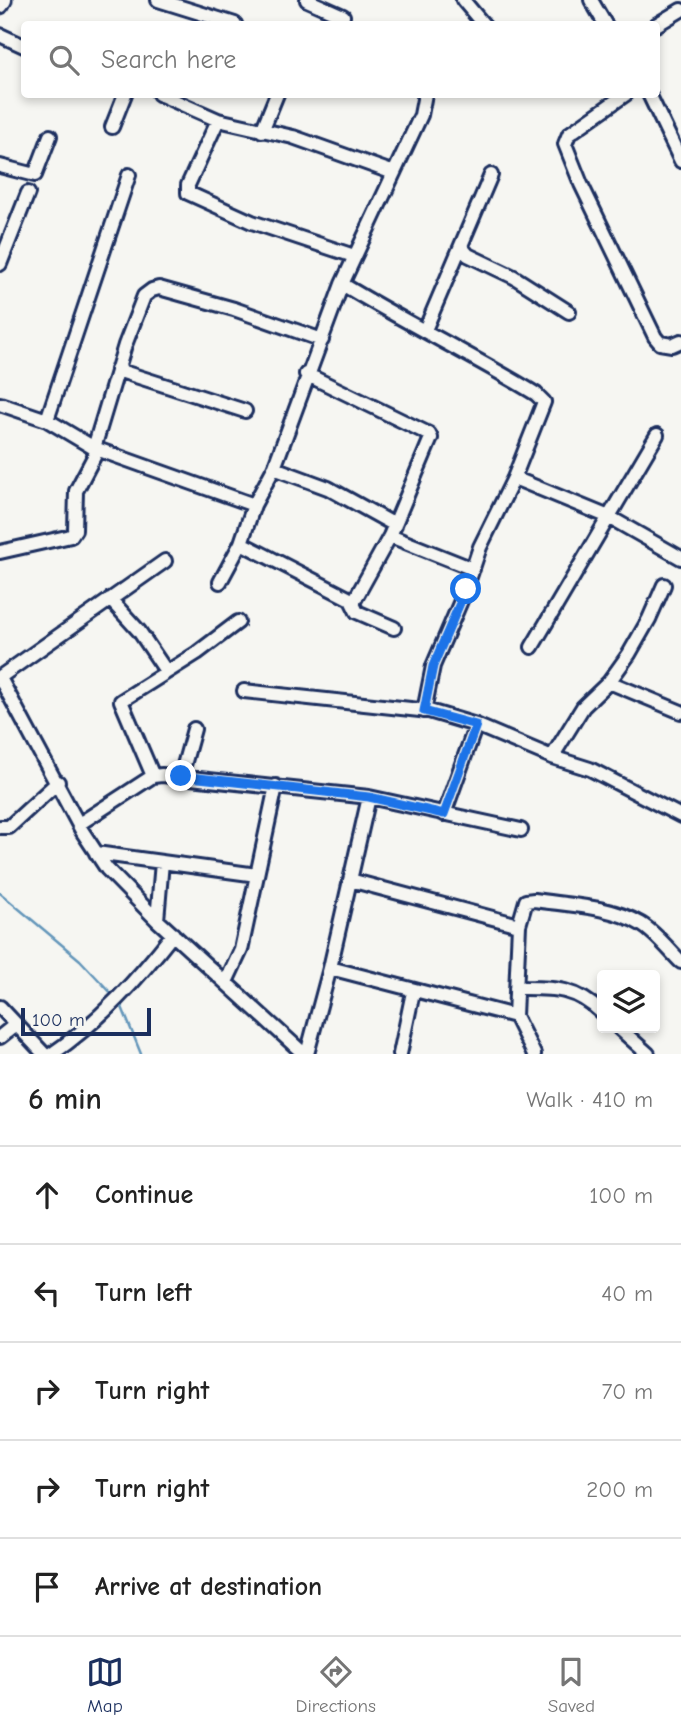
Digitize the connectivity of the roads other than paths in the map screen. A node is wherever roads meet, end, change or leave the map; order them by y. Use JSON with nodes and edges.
{"nodes":[{"id":1,"x":3,"y":0,"type":"edge"},
{"id":2,"x":159,"y":0,"type":"edge"},
{"id":3,"x":307,"y":0,"type":"edge"},
{"id":4,"x":463,"y":0,"type":"edge"},
{"id":5,"x":590,"y":0,"type":"edge"},
{"id":6,"x":0,"y":5,"type":"edge"},
{"id":7,"x":681,"y":10,"type":"edge"},
{"id":8,"x":343,"y":16,"type":"dead end"},
{"id":9,"x":226,"y":21,"type":"edge"},
{"id":10,"x":480,"y":21,"type":"edge"},
{"id":11,"x":603,"y":21,"type":"edge"},
{"id":12,"x":660,"y":23,"type":"edge"},
{"id":13,"x":0,"y":35,"type":"edge"},
{"id":14,"x":21,"y":45,"type":"edge"},
{"id":15,"x":123,"y":98,"type":"edge"},
{"id":16,"x":168,"y":98,"type":"edge"},
{"id":17,"x":274,"y":98,"type":"edge"},
{"id":18,"x":424,"y":98,"type":"edge"},
{"id":19,"x":619,"y":98,"type":"edge"},
{"id":20,"x":651,"y":98,"type":"edge"},
{"id":21,"x":218,"y":120,"type":"junction"},
{"id":22,"x":112,"y":127,"type":"dead end"},
{"id":23,"x":262,"y":131,"type":"junction"},
{"id":24,"x":50,"y":135,"type":"dead end"},
{"id":25,"x":680,"y":157,"type":"edge"},
{"id":26,"x":0,"y":166,"type":"edge"},
{"id":27,"x":394,"y":173,"type":"junction"},
{"id":28,"x":130,"y":175,"type":"dead end"},
{"id":29,"x":491,"y":175,"type":"dead end"},
{"id":30,"x":28,"y":193,"type":"dead end"},
{"id":31,"x":463,"y":254,"type":"junction"},
{"id":32,"x":354,"y":256,"type":"junction"},
{"id":33,"x":0,"y":264,"type":"edge"},
{"id":34,"x":342,"y":284,"type":"junction"},
{"id":35,"x":569,"y":312,"type":"dead end"},
{"id":36,"x":425,"y":330,"type":"junction"},
{"id":37,"x":322,"y":340,"type":"junction"},
{"id":38,"x":681,"y":341,"type":"edge"},
{"id":39,"x":117,"y":370,"type":"junction"},
{"id":40,"x":306,"y":374,"type":"junction"},
{"id":41,"x":0,"y":404,"type":"edge"},
{"id":42,"x":245,"y":411,"type":"dead end"},
{"id":43,"x":47,"y":420,"type":"junction"},
{"id":44,"x":657,"y":435,"type":"dead end"},
{"id":45,"x":96,"y":448,"type":"junction"},
{"id":46,"x":274,"y":468,"type":"junction"},
{"id":47,"x":514,"y":478,"type":"junction"},
{"id":48,"x":254,"y":505,"type":"junction"},
{"id":49,"x":609,"y":517,"type":"junction"},
{"id":50,"x":392,"y":530,"type":"junction"},
{"id":51,"x":241,"y":542,"type":"junction"},
{"id":52,"x":0,"y":552,"type":"edge"},
{"id":53,"x":681,"y":558,"type":"edge"},
{"id":54,"x":165,"y":561,"type":"dead end"},
{"id":55,"x":473,"y":569,"type":"junction"},
{"id":56,"x":220,"y":582,"type":"dead end"},
{"id":57,"x":664,"y":585,"type":"dead end"},
{"id":58,"x":110,"y":599,"type":"junction"},
{"id":59,"x":352,"y":602,"type":"junction"},
{"id":60,"x":238,"y":622,"type":"dead end"},
{"id":61,"x":394,"y":628,"type":"dead end"},
{"id":62,"x":533,"y":647,"type":"dead end"},
{"id":63,"x":166,"y":671,"type":"junction"},
{"id":64,"x":0,"y":677,"type":"edge"},
{"id":65,"x":608,"y":682,"type":"junction"},
{"id":66,"x":244,"y":691,"type":"dead end"},
{"id":67,"x":424,"y":711,"type":"junction"},
{"id":68,"x":681,"y":712,"type":"edge"},
{"id":69,"x":476,"y":725,"type":"junction"},
{"id":70,"x":194,"y":729,"type":"dead end"},
{"id":71,"x":552,"y":757,"type":"junction"},
{"id":72,"x":153,"y":776,"type":"junction"},
{"id":73,"x":181,"y":776,"type":"junction"},
{"id":74,"x":58,"y":782,"type":"junction"},
{"id":75,"x":276,"y":786,"type":"junction"},
{"id":76,"x":369,"y":797,"type":"junction"},
{"id":77,"x":444,"y":814,"type":"junction"},
{"id":78,"x":681,"y":816,"type":"edge"},
{"id":79,"x":79,"y":824,"type":"junction"},
{"id":80,"x":0,"y":827,"type":"edge"},
{"id":81,"x":521,"y":830,"type":"dead end"},
{"id":82,"x":96,"y":853,"type":"junction"},
{"id":83,"x":162,"y":862,"type":"junction"},
{"id":84,"x":257,"y":875,"type":"junction"},
{"id":85,"x":350,"y":880,"type":"junction"},
{"id":86,"x":157,"y":920,"type":"junction"},
{"id":87,"x":519,"y":925,"type":"junction"},
{"id":88,"x":173,"y":934,"type":"junction"},
{"id":89,"x":681,"y":962,"type":"edge"},
{"id":90,"x":330,"y":968,"type":"junction"},
{"id":91,"x":226,"y":982,"type":"junction"},
{"id":92,"x":516,"y":988,"type":"junction"},
{"id":93,"x":413,"y":992,"type":"junction"},
{"id":94,"x":0,"y":1007,"type":"edge"},
{"id":95,"x":597,"y":1008,"type":"edge"},
{"id":96,"x":515,"y":1016,"type":"junction"},
{"id":97,"x":15,"y":1025,"type":"junction"},
{"id":98,"x":625,"y":1033,"type":"edge"},
{"id":99,"x":0,"y":1037,"type":"edge"},
{"id":100,"x":44,"y":1054,"type":"edge"},
{"id":101,"x":52,"y":1054,"type":"edge"},
{"id":102,"x":305,"y":1054,"type":"edge"},
{"id":103,"x":400,"y":1054,"type":"edge"},
{"id":104,"x":534,"y":1054,"type":"edge"},
{"id":105,"x":648,"y":1054,"type":"edge"}],
"edges":[{"from":1,"to":6,"type":"main road"},
{"from":2,"to":9,"type":"street"},
{"from":3,"to":8,"type":"street"},
{"from":4,"to":10,"type":"street"},
{"from":5,"to":11,"type":"street"},
{"from":7,"to":12,"type":"street"},
{"from":13,"to":14,"type":"street"},
{"from":15,"to":22,"type":"street"},
{"from":16,"to":21,"type":"street"},
{"from":17,"to":23,"type":"street"},
{"from":18,"to":27,"type":"street"},
{"from":19,"to":38,"type":"street"},
{"from":20,"to":25,"type":"street"},
{"from":21,"to":23,"type":"street"},
{"from":21,"to":32,"type":"street"},
{"from":23,"to":27,"type":"street"},
{"from":24,"to":26,"type":"street"},
{"from":27,"to":32,"type":"street"},
{"from":28,"to":43,"type":"street"},
{"from":29,"to":31,"type":"street"},
{"from":30,"to":33,"type":"street"},
{"from":31,"to":35,"type":"street"},
{"from":31,"to":36,"type":"street"},
{"from":32,"to":34,"type":"street"},
{"from":34,"to":36,"type":"street"},
{"from":34,"to":37,"type":"street"},
{"from":36,"to":47,"type":"street"},
{"from":37,"to":39,"type":"street"},
{"from":37,"to":40,"type":"street"},
{"from":39,"to":42,"type":"street"},
{"from":39,"to":45,"type":"street"},
{"from":40,"to":46,"type":"street"},
{"from":40,"to":50,"type":"street"},
{"from":41,"to":43,"type":"street"},
{"from":43,"to":45,"type":"street"},
{"from":44,"to":49,"type":"street"},
{"from":45,"to":48,"type":"street"},
{"from":45,"to":52,"type":"street"},
{"from":46,"to":48,"type":"street"},
{"from":46,"to":50,"type":"street"},
{"from":47,"to":49,"type":"street"},
{"from":47,"to":55,"type":"street"},
{"from":48,"to":51,"type":"street"},
{"from":49,"to":53,"type":"street"},
{"from":49,"to":62,"type":"street"},
{"from":50,"to":55,"type":"street"},
{"from":50,"to":59,"type":"street"},
{"from":51,"to":56,"type":"street"},
{"from":51,"to":59,"type":"street"},
{"from":54,"to":58,"type":"street"},
{"from":55,"to":67,"type":"street"},
{"from":57,"to":65,"type":"street"},
{"from":58,"to":63,"type":"street"},
{"from":58,"to":64,"type":"street"},
{"from":59,"to":61,"type":"street"},
{"from":60,"to":63,"type":"street"},
{"from":63,"to":72,"type":"street"},
{"from":64,"to":74,"type":"street"},
{"from":65,"to":68,"type":"street"},
{"from":65,"to":71,"type":"street"},
{"from":66,"to":67,"type":"street"},
{"from":67,"to":69,"type":"street"},
{"from":69,"to":71,"type":"street"},
{"from":69,"to":77,"type":"street"},
{"from":70,"to":73,"type":"street"},
{"from":71,"to":78,"type":"street"},
{"from":72,"to":73,"type":"street"},
{"from":72,"to":79,"type":"street"},
{"from":73,"to":75,"type":"street"},
{"from":74,"to":79,"type":"street"},
{"from":74,"to":80,"type":"street"},
{"from":75,"to":76,"type":"street"},
{"from":75,"to":84,"type":"street"},
{"from":76,"to":77,"type":"street"},
{"from":76,"to":85,"type":"street"},
{"from":77,"to":81,"type":"street"},
{"from":79,"to":82,"type":"street"},
{"from":82,"to":83,"type":"street"},
{"from":82,"to":86,"type":"street"},
{"from":83,"to":84,"type":"street"},
{"from":83,"to":86,"type":"street"},
{"from":84,"to":91,"type":"street"},
{"from":85,"to":87,"type":"street"},
{"from":85,"to":90,"type":"street"},
{"from":86,"to":88,"type":"street"},
{"from":87,"to":89,"type":"street"},
{"from":87,"to":92,"type":"street"},
{"from":88,"to":91,"type":"street"},
{"from":88,"to":101,"type":"street"},
{"from":90,"to":93,"type":"street"},
{"from":90,"to":102,"type":"street"},
{"from":91,"to":102,"type":"street"},
{"from":92,"to":95,"type":"street"},
{"from":92,"to":96,"type":"street"},
{"from":93,"to":96,"type":"street"},
{"from":93,"to":103,"type":"street"},
{"from":94,"to":97,"type":"street"},
{"from":96,"to":104,"type":"street"},
{"from":97,"to":99,"type":"street"},
{"from":97,"to":100,"type":"street"},
{"from":98,"to":105,"type":"street"}]}
